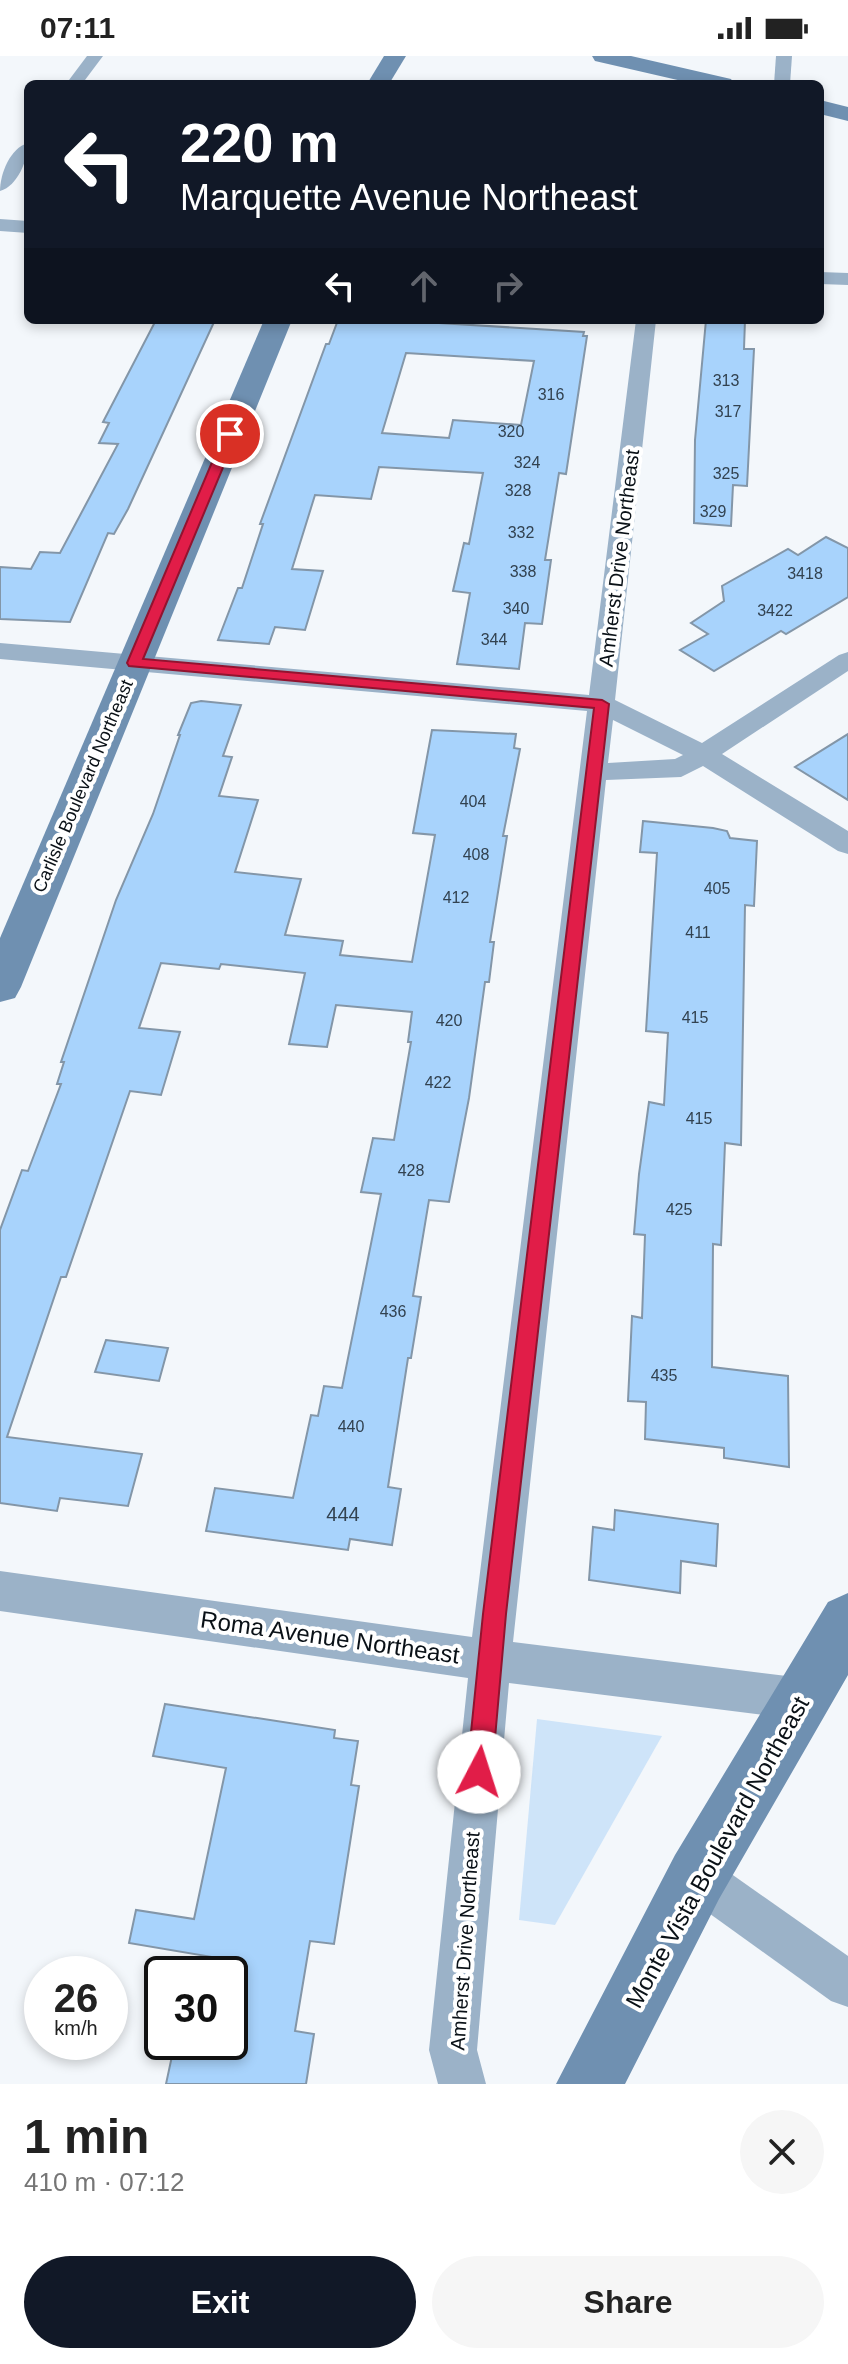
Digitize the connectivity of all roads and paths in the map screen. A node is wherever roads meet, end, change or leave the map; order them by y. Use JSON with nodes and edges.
{"nodes":[{"id":1,"x":95,"y":56,"type":"edge"},
{"id":2,"x":395,"y":56,"type":"edge"},
{"id":3,"x":603,"y":56,"type":"edge"},
{"id":4,"x":784,"y":56,"type":"edge"},
{"id":5,"x":675,"y":78,"type":"edge"},
{"id":6,"x":77,"y":80,"type":"edge"},
{"id":7,"x":380,"y":80,"type":"edge"},
{"id":8,"x":782,"y":80,"type":"edge"},
{"id":9,"x":824,"y":108,"type":"edge"},
{"id":10,"x":848,"y":114,"type":"edge"},
{"id":11,"x":24,"y":153,"type":"edge"},
{"id":12,"x":0,"y":186,"type":"edge"},
{"id":13,"x":0,"y":225,"type":"edge"},
{"id":14,"x":24,"y":227,"type":"edge"},
{"id":15,"x":824,"y":278,"type":"edge"},
{"id":16,"x":848,"y":279,"type":"edge"},
{"id":17,"x":276,"y":324,"type":"edge"},
{"id":18,"x":646,"y":324,"type":"edge"},
{"id":19,"x":0,"y":651,"type":"edge"},
{"id":20,"x":848,"y":660,"type":"edge"},
{"id":21,"x":135,"y":663,"type":"junction"},
{"id":22,"x":602,"y":704,"type":"junction"},
{"id":23,"x":703,"y":754,"type":"junction"},
{"id":24,"x":594,"y":772,"type":"junction"},
{"id":25,"x":848,"y":844,"type":"edge"},
{"id":26,"x":0,"y":987,"type":"edge"},
{"id":27,"x":0,"y":1591,"type":"edge"},
{"id":28,"x":848,"y":1621,"type":"edge"},
{"id":29,"x":490,"y":1660,"type":"junction"},
{"id":30,"x":803,"y":1699,"type":"junction"},
{"id":31,"x":697,"y":1877,"type":"junction"},
{"id":32,"x":848,"y":1984,"type":"edge"},
{"id":33,"x":462,"y":2084,"type":"edge"},
{"id":34,"x":589,"y":2084,"type":"edge"}],
"edges":[{"from":1,"to":6,"type":"street"},
{"from":2,"to":7,"type":"street"},
{"from":3,"to":5,"type":"street"},
{"from":4,"to":8,"type":"street"},
{"from":9,"to":10,"type":"street"},
{"from":11,"to":12,"type":"street"},
{"from":13,"to":14,"type":"street"},
{"from":15,"to":16,"type":"street"},
{"from":17,"to":21,"type":"street","name":"Carlisle Boulevard Northeast"},
{"from":18,"to":22,"type":"street","name":"Amherst Drive Northeast"},
{"from":19,"to":21,"type":"street"},
{"from":20,"to":23,"type":"street"},
{"from":21,"to":22,"type":"street"},
{"from":21,"to":26,"type":"street","name":"Carlisle Boulevard Northeast"},
{"from":22,"to":23,"type":"street"},
{"from":22,"to":24,"type":"street","name":"Amherst Drive Northeast"},
{"from":23,"to":24,"type":"street"},
{"from":23,"to":25,"type":"street"},
{"from":24,"to":29,"type":"street","name":"Amherst Drive Northeast"},
{"from":27,"to":29,"type":"street","name":"Roma Avenue Northeast"},
{"from":28,"to":30,"type":"street","name":"Monte Vista Boulevard Northeast"},
{"from":29,"to":30,"type":"street","name":"Roma Avenue Northeast"},
{"from":29,"to":33,"type":"street","name":"Amherst Drive Northeast"},
{"from":30,"to":31,"type":"street","name":"Monte Vista Boulevard Northeast"},
{"from":31,"to":32,"type":"street"},
{"from":31,"to":34,"type":"street","name":"Monte Vista Boulevard Northeast"}]}
